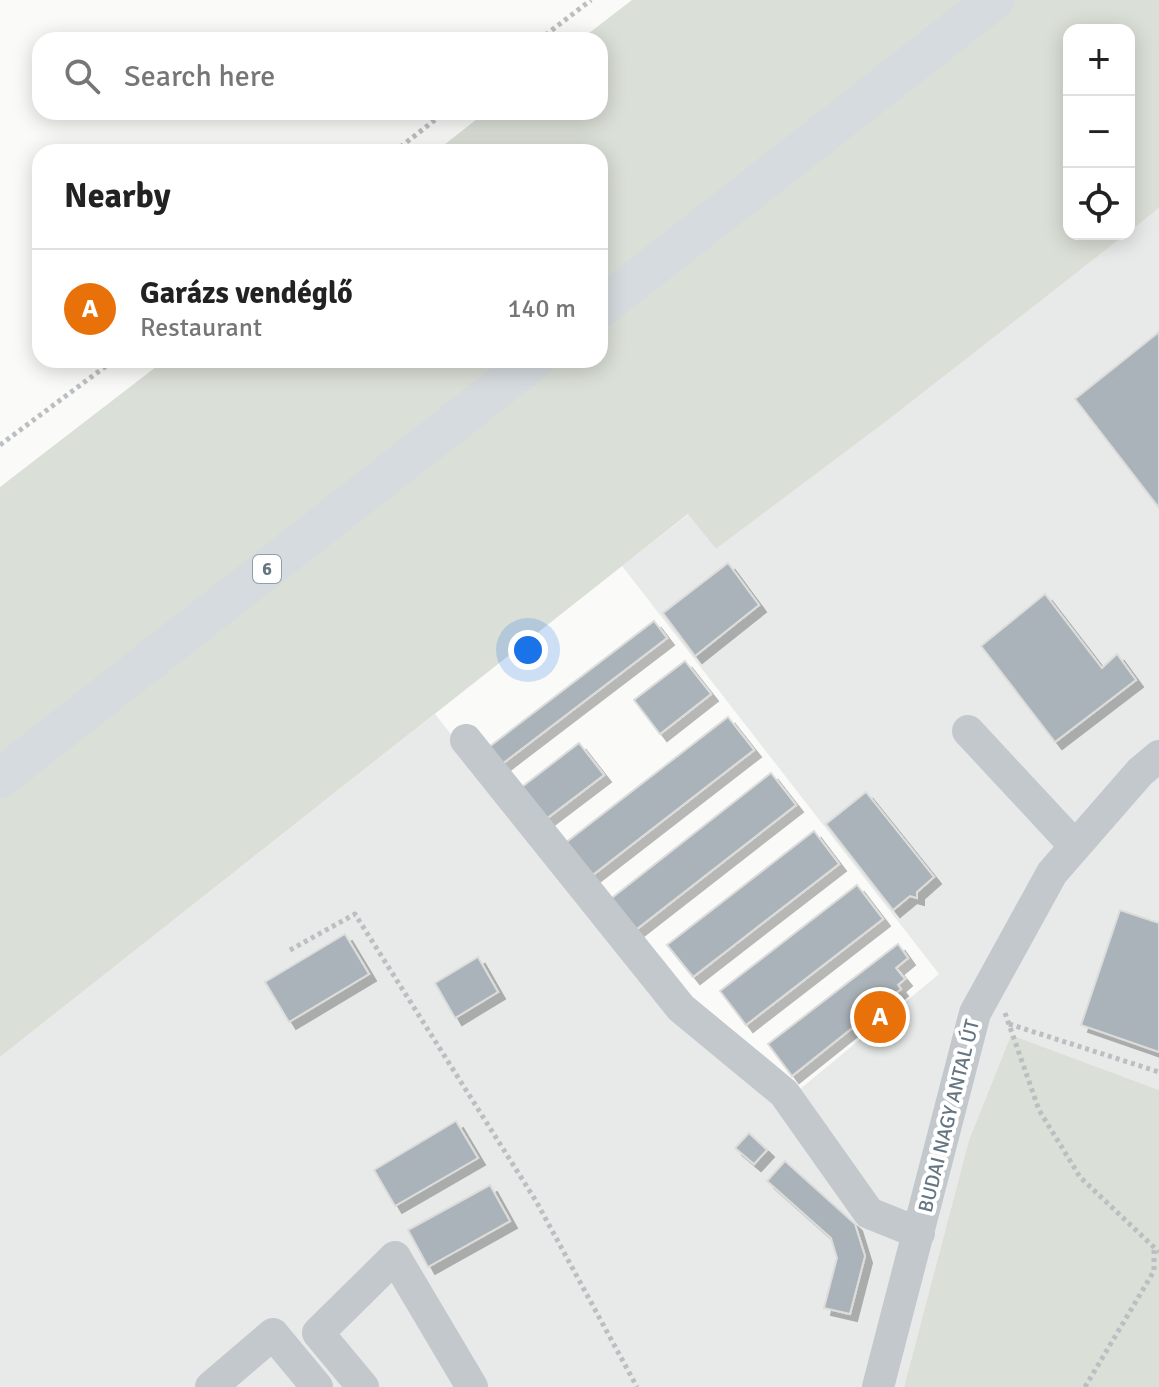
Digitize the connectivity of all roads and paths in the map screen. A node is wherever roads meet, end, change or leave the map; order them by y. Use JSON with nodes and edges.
{"nodes":[{"id":1,"x":591,"y":0,"type":"edge"},
{"id":2,"x":994,"y":0,"type":"edge"},
{"id":3,"x":549,"y":32,"type":"edge"},
{"id":4,"x":435,"y":120,"type":"edge"},
{"id":5,"x":404,"y":144,"type":"edge"},
{"id":6,"x":608,"y":302,"type":"edge"},
{"id":7,"x":103,"y":368,"type":"edge"},
{"id":8,"x":524,"y":368,"type":"edge"},
{"id":9,"x":0,"y":445,"type":"edge"},
{"id":10,"x":968,"y":731,"type":"dead end"},
{"id":11,"x":466,"y":740,"type":"dead end"},
{"id":12,"x":1159,"y":756,"type":"edge"},
{"id":13,"x":0,"y":778,"type":"edge"},
{"id":14,"x":1074,"y":845,"type":"junction"},
{"id":15,"x":290,"y":950,"type":"dead end"},
{"id":16,"x":1159,"y":1072,"type":"edge"},
{"id":17,"x":919,"y":1233,"type":"junction"},
{"id":18,"x":1156,"y":1251,"type":"edge"},
{"id":19,"x":461,"y":1383,"type":"edge"},
{"id":20,"x":211,"y":1387,"type":"edge"},
{"id":21,"x":317,"y":1387,"type":"edge"},
{"id":22,"x":363,"y":1387,"type":"edge"},
{"id":23,"x":637,"y":1387,"type":"edge"},
{"id":24,"x":878,"y":1387,"type":"edge"},
{"id":25,"x":1085,"y":1387,"type":"edge"}],
"edges":[{"from":1,"to":3,"type":"path"},
{"from":2,"to":6,"type":"main road"},
{"from":4,"to":5,"type":"path"},
{"from":7,"to":9,"type":"path"},
{"from":8,"to":13,"type":"main road","number":"6"},
{"from":10,"to":14,"type":"street"},
{"from":11,"to":17,"type":"street"},
{"from":12,"to":14,"type":"street","name":"BUDAI NAGY ANTAL ÚT"},
{"from":14,"to":17,"type":"street","name":"BUDAI NAGY ANTAL ÚT"},
{"from":15,"to":23,"type":"path"},
{"from":16,"to":18,"type":"path"},
{"from":17,"to":24,"type":"street","name":"BUDAI NAGY ANTAL ÚT"},
{"from":18,"to":25,"type":"path"},
{"from":19,"to":22,"type":"street"},
{"from":20,"to":21,"type":"street"}]}
